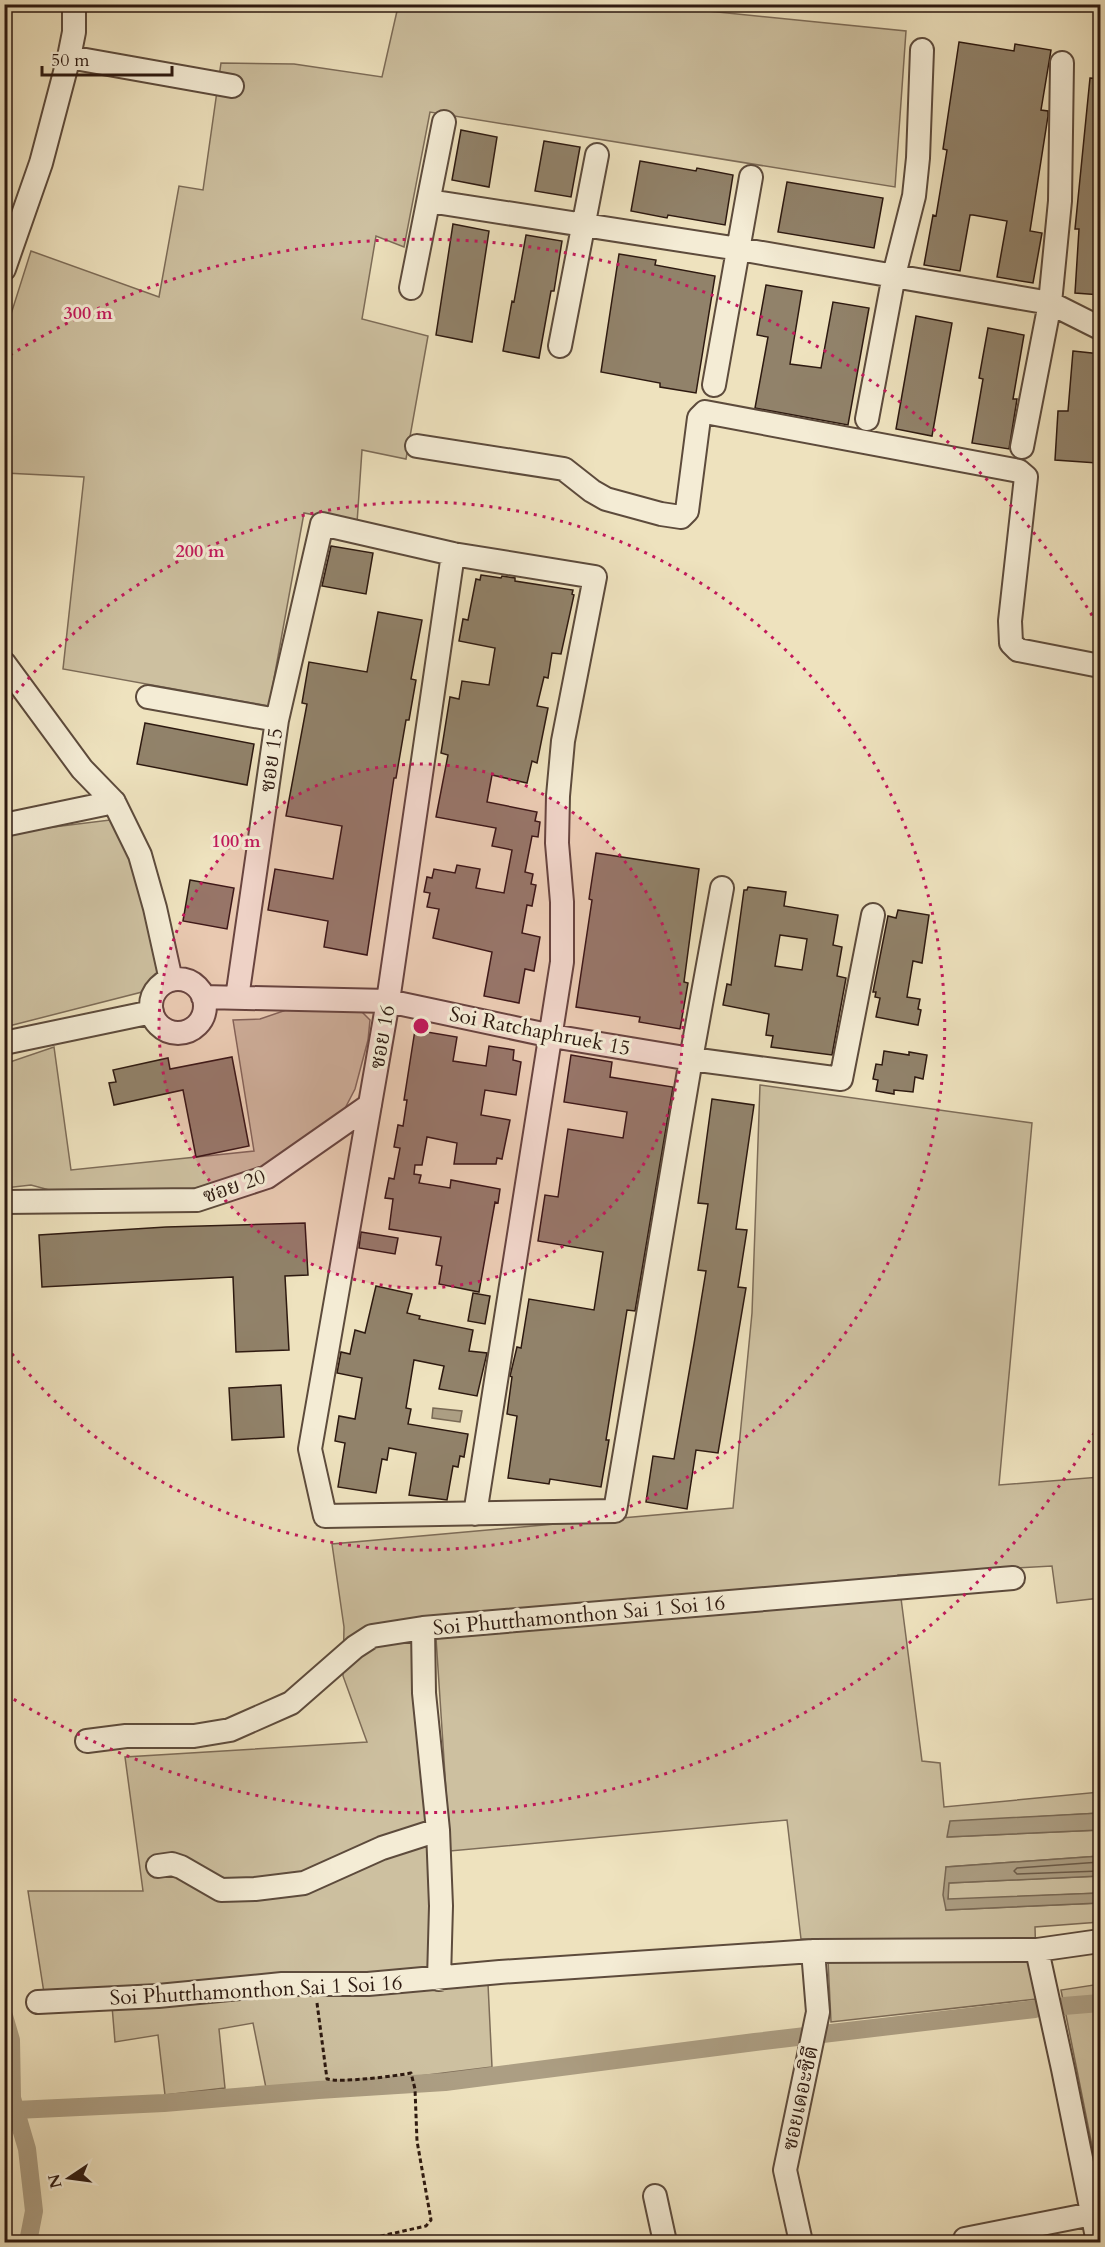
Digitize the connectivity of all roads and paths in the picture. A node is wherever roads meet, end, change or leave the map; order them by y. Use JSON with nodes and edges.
{"nodes":[{"id":1,"x":74,"y":4,"type":"edge"},
{"id":2,"x":922,"y":50,"type":"dead end"},
{"id":3,"x":69,"y":57,"type":"junction"},
{"id":4,"x":1062,"y":63,"type":"dead end"},
{"id":5,"x":231,"y":87,"type":"dead end"},
{"id":6,"x":444,"y":122,"type":"dead end"},
{"id":7,"x":597,"y":155,"type":"dead end"},
{"id":8,"x":751,"y":177,"type":"dead end"},
{"id":9,"x":429,"y":201,"type":"junction"},
{"id":10,"x":582,"y":225,"type":"junction"},
{"id":11,"x":739,"y":249,"type":"junction"},
{"id":12,"x":4,"y":269,"type":"edge"},
{"id":13,"x":894,"y":275,"type":"junction"},
{"id":14,"x":411,"y":288,"type":"dead end"},
{"id":15,"x":1050,"y":303,"type":"junction"},
{"id":16,"x":1101,"y":328,"type":"edge"},
{"id":17,"x":560,"y":346,"type":"dead end"},
{"id":18,"x":714,"y":385,"type":"dead end"},
{"id":19,"x":867,"y":419,"type":"dead end"},
{"id":20,"x":417,"y":446,"type":"dead end"},
{"id":21,"x":1022,"y":447,"type":"dead end"},
{"id":22,"x":453,"y":554,"type":"junction"},
{"id":23,"x":4,"y":663,"type":"edge"},
{"id":24,"x":1101,"y":666,"type":"edge"},
{"id":25,"x":148,"y":697,"type":"dead end"},
{"id":26,"x":277,"y":720,"type":"junction"},
{"id":27,"x":114,"y":802,"type":"junction"},
{"id":28,"x":4,"y":825,"type":"edge"},
{"id":29,"x":722,"y":888,"type":"dead end"},
{"id":30,"x":873,"y":915,"type":"dead end"},
{"id":31,"x":171,"y":980,"type":"junction"},
{"id":32,"x":203,"y":997,"type":"junction"},
{"id":33,"x":237,"y":998,"type":"junction"},
{"id":34,"x":388,"y":1001,"type":"junction"},
{"id":35,"x":152,"y":1012,"type":"junction"},
{"id":36,"x":552,"y":1036,"type":"junction"},
{"id":37,"x":4,"y":1043,"type":"edge"},
{"id":38,"x":691,"y":1059,"type":"junction"},
{"id":39,"x":370,"y":1105,"type":"junction"},
{"id":40,"x":4,"y":1202,"type":"edge"},
{"id":41,"x":475,"y":1514,"type":"junction"},
{"id":42,"x":1013,"y":1578,"type":"dead end"},
{"id":43,"x":423,"y":1628,"type":"junction"},
{"id":44,"x":87,"y":1742,"type":"dead end"},
{"id":45,"x":438,"y":1830,"type":"junction"},
{"id":46,"x":158,"y":1866,"type":"dead end"},
{"id":47,"x":1101,"y":1941,"type":"edge"},
{"id":48,"x":1037,"y":1950,"type":"junction"},
{"id":49,"x":813,"y":1952,"type":"junction"},
{"id":50,"x":439,"y":1979,"type":"junction"},
{"id":51,"x":315,"y":1983,"type":"junction"},
{"id":52,"x":38,"y":2002,"type":"dead end"},
{"id":53,"x":655,"y":2196,"type":"dead end"},
{"id":54,"x":1092,"y":2214,"type":"junction"},
{"id":55,"x":995,"y":2238,"type":"edge"},
{"id":56,"x":965,"y":2239,"type":"dead end"},
{"id":57,"x":354,"y":2242,"type":"edge"},
{"id":58,"x":665,"y":2242,"type":"edge"},
{"id":59,"x":801,"y":2242,"type":"edge"},
{"id":60,"x":1098,"y":2242,"type":"edge"}],
"edges":[{"from":1,"to":3,"type":"street"},
{"from":2,"to":13,"type":"street"},
{"from":3,"to":5,"type":"street"},
{"from":3,"to":12,"type":"street"},
{"from":4,"to":15,"type":"street"},
{"from":6,"to":9,"type":"street"},
{"from":7,"to":10,"type":"street"},
{"from":8,"to":11,"type":"street"},
{"from":9,"to":10,"type":"street"},
{"from":9,"to":14,"type":"street"},
{"from":10,"to":11,"type":"street"},
{"from":10,"to":17,"type":"street"},
{"from":11,"to":13,"type":"street"},
{"from":11,"to":18,"type":"street"},
{"from":13,"to":15,"type":"street"},
{"from":13,"to":19,"type":"street"},
{"from":15,"to":16,"type":"street"},
{"from":15,"to":21,"type":"street"},
{"from":20,"to":24,"type":"street"},
{"from":22,"to":26,"type":"street","name":"ซอย 15"},
{"from":22,"to":34,"type":"street","name":"ซอย 16"},
{"from":22,"to":36,"type":"street"},
{"from":23,"to":27,"type":"street"},
{"from":25,"to":26,"type":"street"},
{"from":26,"to":33,"type":"street","name":"ซอย 15"},
{"from":27,"to":28,"type":"street"},
{"from":27,"to":31,"type":"street"},
{"from":29,"to":38,"type":"street"},
{"from":30,"to":38,"type":"street","name":"Soi Ratchaphruek 15"},
{"from":31,"to":32,"type":"street"},
{"from":31,"to":35,"type":"street"},
{"from":32,"to":33,"type":"street","name":"Soi Ratchaphruek 15"},
{"from":32,"to":35,"type":"street"},
{"from":33,"to":34,"type":"street","name":"Soi Ratchaphruek 15"},
{"from":34,"to":36,"type":"street","name":"Soi Ratchaphruek 15"},
{"from":34,"to":39,"type":"street","name":"ซอย 16"},
{"from":35,"to":37,"type":"street"},
{"from":36,"to":38,"type":"street","name":"Soi Ratchaphruek 15"},
{"from":36,"to":41,"type":"street"},
{"from":38,"to":41,"type":"street"},
{"from":39,"to":40,"type":"street","name":"ซอย 20"},
{"from":39,"to":41,"type":"street","name":"ซอย 16"},
{"from":42,"to":43,"type":"street","name":"Soi Phutthamonthon Sai 1 Soi 16"},
{"from":43,"to":44,"type":"street"},
{"from":43,"to":45,"type":"street","name":"Soi Phutthamonthon Sai 1 Soi 16"},
{"from":45,"to":46,"type":"street"},
{"from":45,"to":50,"type":"street","name":"Soi Phutthamonthon Sai 1 Soi 16"},
{"from":47,"to":48,"type":"street","name":"Soi Phutthamonthon Sai 1 Soi 16"},
{"from":48,"to":49,"type":"street","name":"Soi Phutthamonthon Sai 1 Soi 16"},
{"from":48,"to":54,"type":"street"},
{"from":49,"to":50,"type":"street","name":"Soi Phutthamonthon Sai 1 Soi 16"},
{"from":49,"to":59,"type":"street","name":"ซอยเดอะซิตี"},
{"from":50,"to":51,"type":"street","name":"Soi Phutthamonthon Sai 1 Soi 16"},
{"from":51,"to":52,"type":"street","name":"Soi Phutthamonthon Sai 1 Soi 16"},
{"from":51,"to":57,"type":"path"},
{"from":53,"to":58,"type":"street"},
{"from":54,"to":55,"type":"street"},
{"from":54,"to":60,"type":"street"},
{"from":55,"to":56,"type":"street"}]}
